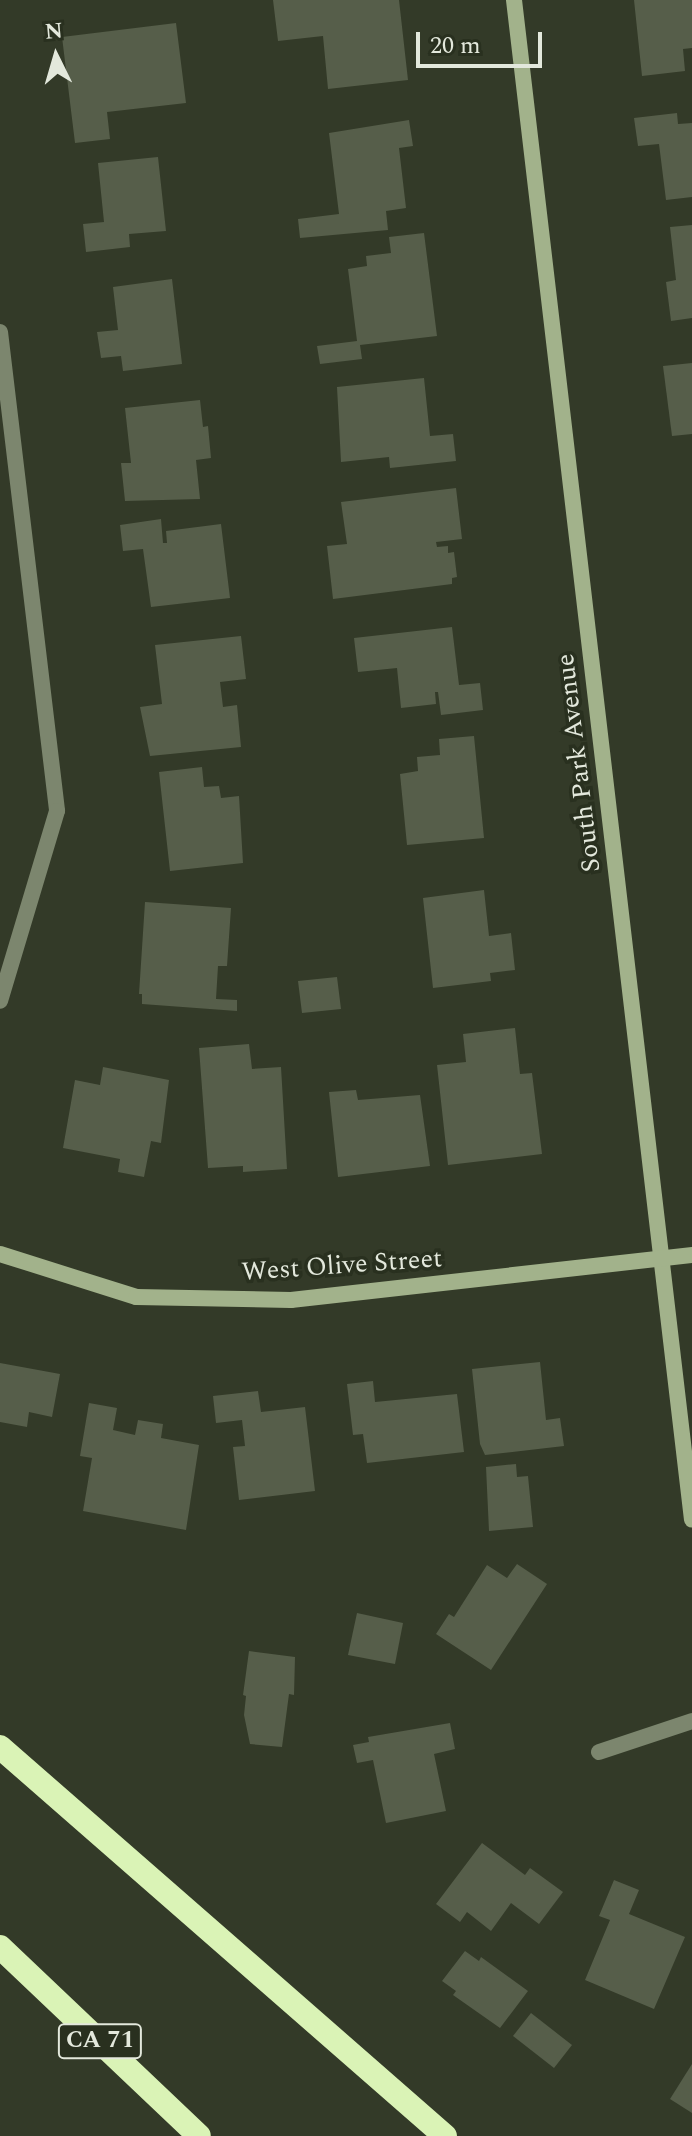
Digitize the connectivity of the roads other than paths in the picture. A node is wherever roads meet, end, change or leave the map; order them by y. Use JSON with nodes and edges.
{"nodes":[{"id":1,"x":514,"y":0,"type":"edge"},
{"id":2,"x":0,"y":332,"type":"edge"},
{"id":3,"x":0,"y":1001,"type":"edge"},
{"id":4,"x":0,"y":1254,"type":"edge"},
{"id":5,"x":692,"y":1255,"type":"edge"},
{"id":6,"x":662,"y":1259,"type":"junction"},
{"id":7,"x":692,"y":1520,"type":"edge"},
{"id":8,"x":692,"y":1721,"type":"edge"},
{"id":9,"x":0,"y":1747,"type":"edge"},
{"id":10,"x":599,"y":1752,"type":"dead end"},
{"id":11,"x":218,"y":1938,"type":"junction"},
{"id":12,"x":0,"y":1947,"type":"edge"},
{"id":13,"x":199,"y":2136,"type":"edge"},
{"id":14,"x":425,"y":2136,"type":"edge"},
{"id":15,"x":445,"y":2136,"type":"edge"}],
"edges":[{"from":1,"to":6,"type":"street","name":"South Park Avenue"},
{"from":2,"to":3,"type":"street"},
{"from":4,"to":6,"type":"street","name":"West Olive Street"},
{"from":5,"to":6,"type":"street","name":"West Olive Street"},
{"from":6,"to":7,"type":"street","name":"South Park Avenue"},
{"from":8,"to":10,"type":"street"},
{"from":9,"to":11,"type":"highway"},
{"from":11,"to":14,"type":"highway"},
{"from":11,"to":15,"type":"highway"},
{"from":12,"to":13,"type":"highway","number":"CA 71"}]}
